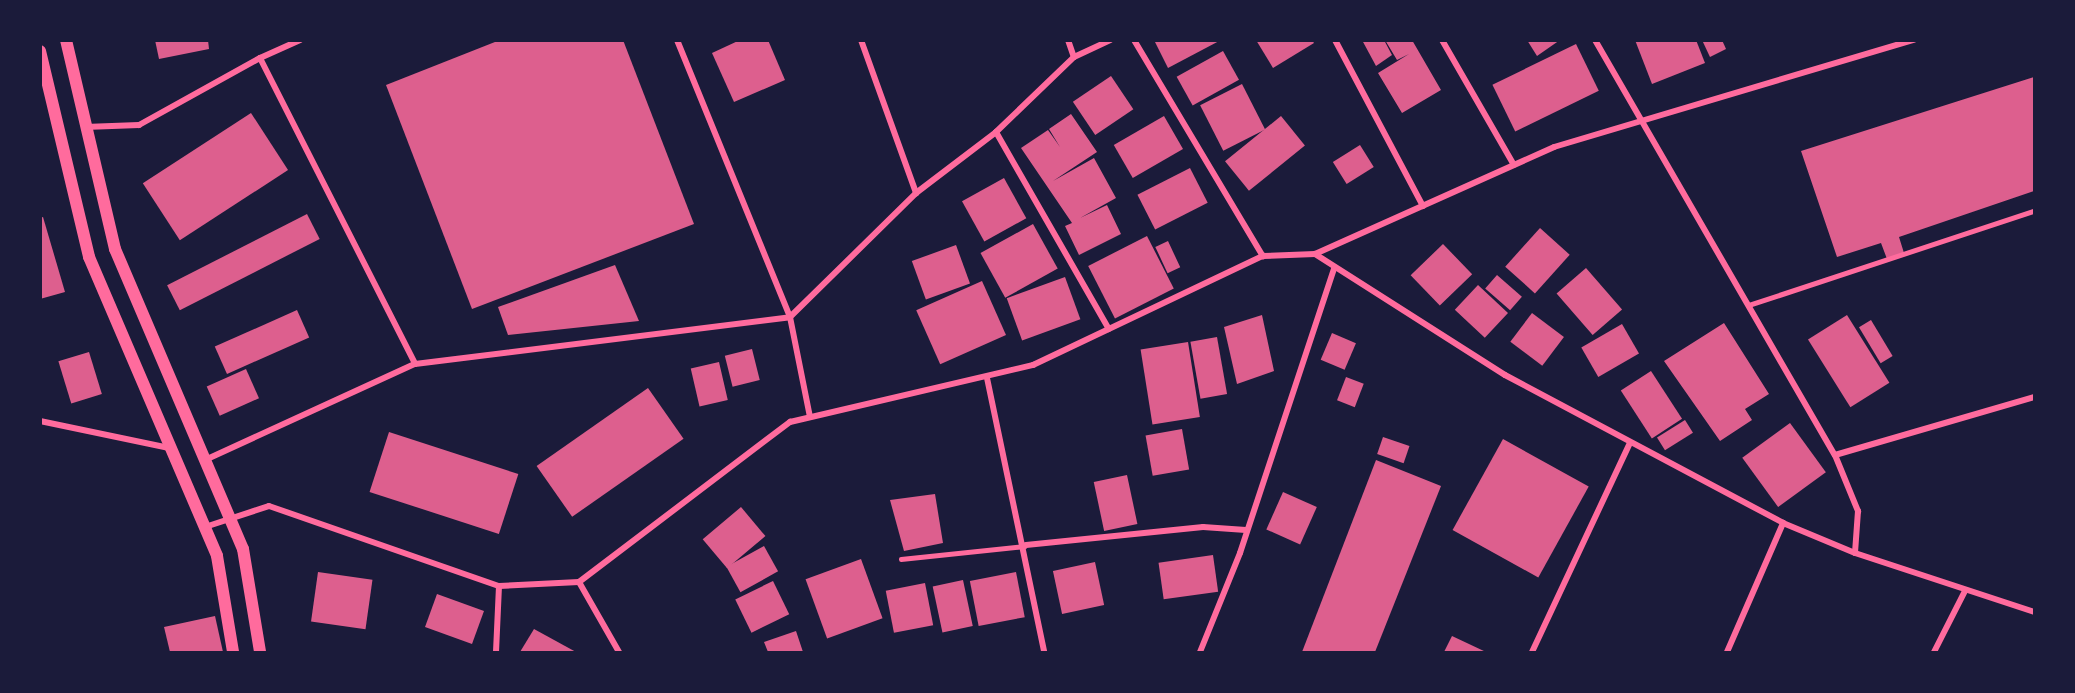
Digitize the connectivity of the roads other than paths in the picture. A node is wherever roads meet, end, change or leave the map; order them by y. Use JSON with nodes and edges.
{"nodes":[{"id":1,"x":66,"y":40,"type":"edge"},
{"id":2,"x":300,"y":40,"type":"edge"},
{"id":3,"x":677,"y":40,"type":"edge"},
{"id":4,"x":861,"y":40,"type":"edge"},
{"id":5,"x":1068,"y":40,"type":"edge"},
{"id":6,"x":1110,"y":40,"type":"edge"},
{"id":7,"x":1134,"y":40,"type":"edge"},
{"id":8,"x":1335,"y":40,"type":"edge"},
{"id":9,"x":1442,"y":40,"type":"edge"},
{"id":10,"x":1595,"y":40,"type":"edge"},
{"id":11,"x":1914,"y":40,"type":"edge"},
{"id":12,"x":40,"y":51,"type":"edge"},
{"id":13,"x":1074,"y":57,"type":"junction"},
{"id":14,"x":260,"y":58,"type":"junction"},
{"id":15,"x":1644,"y":122,"type":"junction"},
{"id":16,"x":85,"y":128,"type":"junction"},
{"id":17,"x":996,"y":132,"type":"junction"},
{"id":18,"x":1514,"y":165,"type":"junction"},
{"id":19,"x":916,"y":193,"type":"junction"},
{"id":20,"x":1423,"y":206,"type":"junction"},
{"id":21,"x":2034,"y":212,"type":"edge"},
{"id":22,"x":1315,"y":254,"type":"junction"},
{"id":23,"x":1263,"y":256,"type":"junction"},
{"id":24,"x":1334,"y":268,"type":"junction"},
{"id":25,"x":1749,"y":305,"type":"junction"},
{"id":26,"x":790,"y":317,"type":"junction"},
{"id":27,"x":1109,"y":329,"type":"junction"},
{"id":28,"x":415,"y":364,"type":"junction"},
{"id":29,"x":987,"y":378,"type":"junction"},
{"id":30,"x":2034,"y":397,"type":"edge"},
{"id":31,"x":810,"y":417,"type":"junction"},
{"id":32,"x":40,"y":421,"type":"edge"},
{"id":33,"x":1629,"y":445,"type":"junction"},
{"id":34,"x":171,"y":448,"type":"junction"},
{"id":35,"x":1835,"y":455,"type":"junction"},
{"id":36,"x":205,"y":460,"type":"junction"},
{"id":37,"x":230,"y":518,"type":"junction"},
{"id":38,"x":1783,"y":523,"type":"junction"},
{"id":39,"x":205,"y":527,"type":"junction"},
{"id":40,"x":1246,"y":530,"type":"junction"},
{"id":41,"x":1026,"y":545,"type":"junction"},
{"id":42,"x":1855,"y":553,"type":"junction"},
{"id":43,"x":901,"y":559,"type":"dead end"},
{"id":44,"x":579,"y":582,"type":"junction"},
{"id":45,"x":499,"y":586,"type":"junction"},
{"id":46,"x":1965,"y":591,"type":"junction"},
{"id":47,"x":2034,"y":612,"type":"edge"},
{"id":48,"x":232,"y":652,"type":"edge"},
{"id":49,"x":260,"y":652,"type":"edge"},
{"id":50,"x":496,"y":652,"type":"edge"},
{"id":51,"x":619,"y":652,"type":"edge"},
{"id":52,"x":1044,"y":652,"type":"edge"},
{"id":53,"x":1200,"y":652,"type":"edge"},
{"id":54,"x":1532,"y":652,"type":"edge"},
{"id":55,"x":1727,"y":652,"type":"edge"},
{"id":56,"x":1934,"y":652,"type":"edge"}],
"edges":[{"from":1,"to":16,"type":"main road"},
{"from":2,"to":14,"type":"street"},
{"from":3,"to":26,"type":"street"},
{"from":4,"to":19,"type":"street"},
{"from":5,"to":13,"type":"street"},
{"from":6,"to":13,"type":"street"},
{"from":7,"to":23,"type":"street"},
{"from":8,"to":20,"type":"street"},
{"from":9,"to":18,"type":"street"},
{"from":10,"to":15,"type":"street"},
{"from":11,"to":15,"type":"street"},
{"from":12,"to":34,"type":"main road"},
{"from":13,"to":17,"type":"street"},
{"from":14,"to":16,"type":"street"},
{"from":14,"to":28,"type":"street"},
{"from":15,"to":18,"type":"street"},
{"from":15,"to":25,"type":"street"},
{"from":16,"to":36,"type":"main road"},
{"from":17,"to":19,"type":"street"},
{"from":17,"to":27,"type":"street"},
{"from":18,"to":20,"type":"street"},
{"from":19,"to":26,"type":"street"},
{"from":20,"to":22,"type":"street"},
{"from":21,"to":25,"type":"lane"},
{"from":22,"to":23,"type":"street"},
{"from":22,"to":24,"type":"street"},
{"from":23,"to":27,"type":"street"},
{"from":24,"to":33,"type":"street"},
{"from":24,"to":40,"type":"street"},
{"from":25,"to":35,"type":"street"},
{"from":26,"to":28,"type":"street"},
{"from":26,"to":31,"type":"street"},
{"from":27,"to":29,"type":"street"},
{"from":28,"to":36,"type":"street"},
{"from":29,"to":31,"type":"street"},
{"from":29,"to":41,"type":"street"},
{"from":30,"to":35,"type":"street"},
{"from":31,"to":44,"type":"street"},
{"from":32,"to":34,"type":"street"},
{"from":33,"to":38,"type":"street"},
{"from":33,"to":54,"type":"street"},
{"from":34,"to":39,"type":"main road"},
{"from":35,"to":42,"type":"street"},
{"from":36,"to":37,"type":"main road"},
{"from":37,"to":39,"type":"street"},
{"from":37,"to":45,"type":"street"},
{"from":37,"to":49,"type":"main road"},
{"from":38,"to":42,"type":"street"},
{"from":38,"to":55,"type":"street"},
{"from":39,"to":48,"type":"main road"},
{"from":40,"to":41,"type":"street"},
{"from":40,"to":53,"type":"street"},
{"from":41,"to":43,"type":"lane"},
{"from":41,"to":52,"type":"street"},
{"from":42,"to":46,"type":"street"},
{"from":44,"to":45,"type":"street"},
{"from":44,"to":51,"type":"street"},
{"from":45,"to":50,"type":"street"},
{"from":46,"to":47,"type":"street"},
{"from":46,"to":56,"type":"street"}]}
